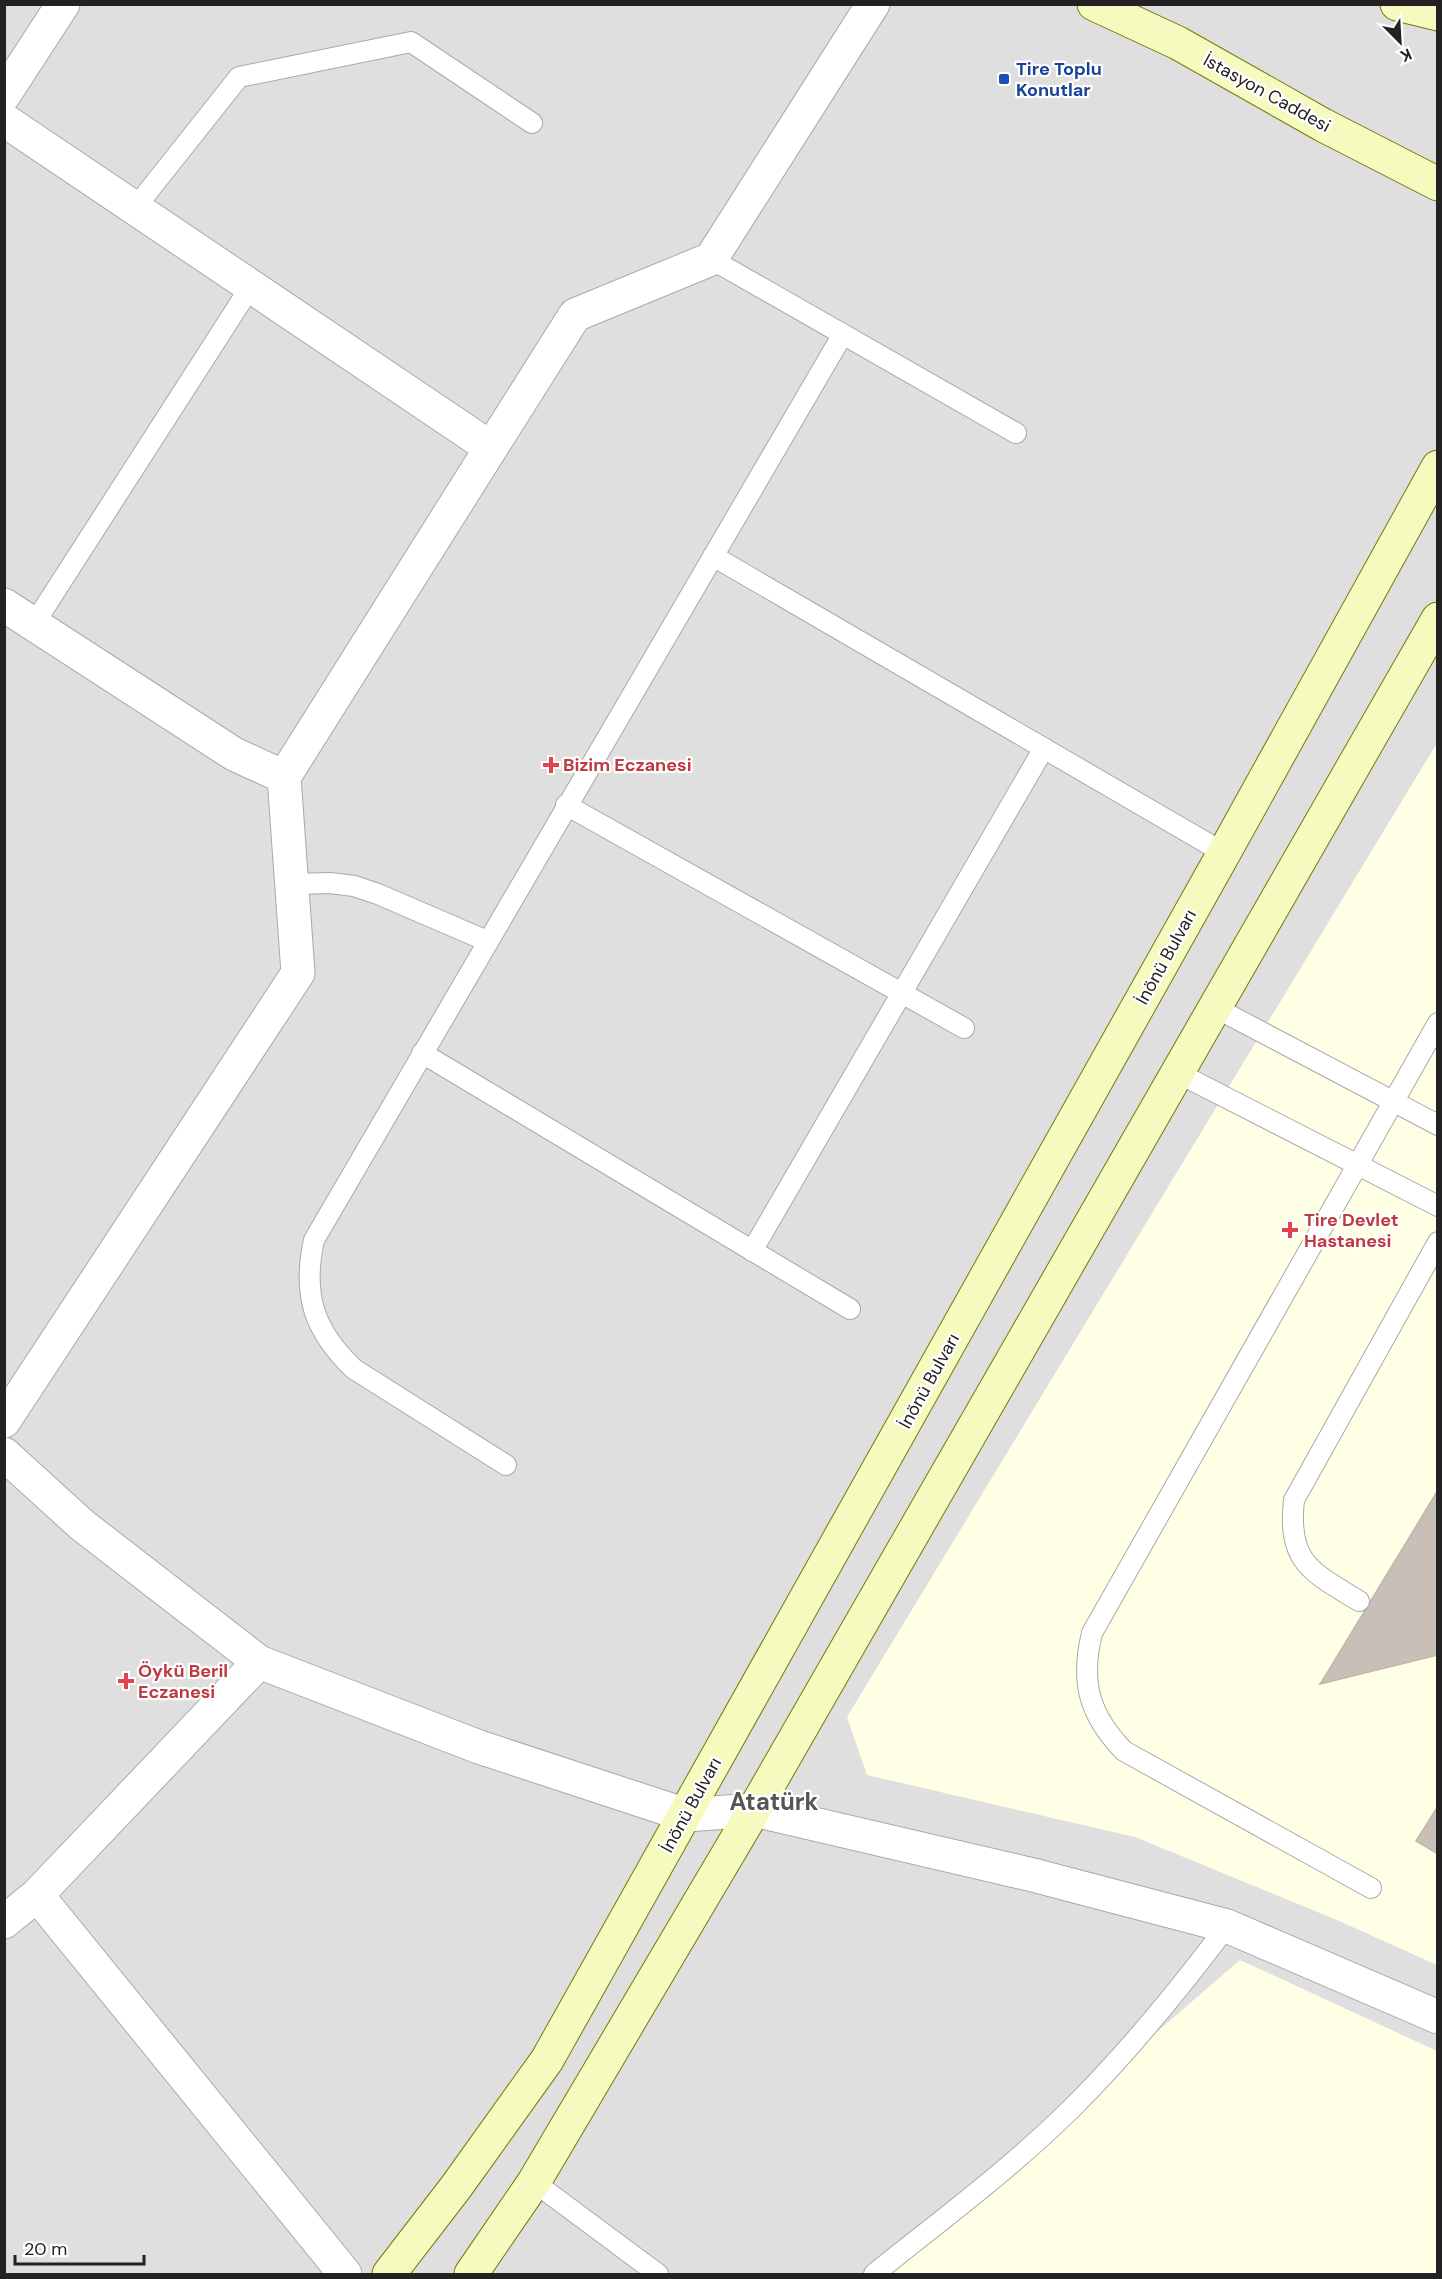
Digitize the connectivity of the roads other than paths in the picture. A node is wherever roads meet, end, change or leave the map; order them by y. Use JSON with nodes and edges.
{"nodes":[{"id":1,"x":63,"y":4,"type":"edge"},
{"id":2,"x":873,"y":4,"type":"edge"},
{"id":3,"x":1094,"y":4,"type":"edge"},
{"id":4,"x":1397,"y":4,"type":"edge"},
{"id":5,"x":1437,"y":14,"type":"edge"},
{"id":6,"x":4,"y":95,"type":"edge"},
{"id":7,"x":4,"y":120,"type":"edge"},
{"id":8,"x":532,"y":123,"type":"dead end"},
{"id":9,"x":1437,"y":184,"type":"edge"},
{"id":10,"x":135,"y":208,"type":"junction"},
{"id":11,"x":711,"y":259,"type":"junction"},
{"id":12,"x":251,"y":286,"type":"junction"},
{"id":13,"x":843,"y":334,"type":"junction"},
{"id":14,"x":1016,"y":433,"type":"dead end"},
{"id":15,"x":491,"y":448,"type":"junction"},
{"id":16,"x":1437,"y":467,"type":"edge"},
{"id":17,"x":713,"y":556,"type":"junction"},
{"id":18,"x":4,"y":605,"type":"edge"},
{"id":19,"x":1437,"y":619,"type":"edge"},
{"id":20,"x":34,"y":624,"type":"junction"},
{"id":21,"x":1044,"y":748,"type":"junction"},
{"id":22,"x":284,"y":777,"type":"junction"},
{"id":23,"x":566,"y":805,"type":"junction"},
{"id":24,"x":1224,"y":853,"type":"junction"},
{"id":25,"x":292,"y":884,"type":"junction"},
{"id":26,"x":487,"y":941,"type":"junction"},
{"id":27,"x":902,"y":993,"type":"junction"},
{"id":28,"x":1214,"y":1007,"type":"junction"},
{"id":29,"x":1437,"y":1023,"type":"edge"},
{"id":30,"x":964,"y":1028,"type":"dead end"},
{"id":31,"x":422,"y":1053,"type":"junction"},
{"id":32,"x":1176,"y":1072,"type":"junction"},
{"id":33,"x":1392,"y":1102,"type":"junction"},
{"id":34,"x":1437,"y":1125,"type":"edge"},
{"id":35,"x":1356,"y":1165,"type":"junction"},
{"id":36,"x":1437,"y":1206,"type":"edge"},
{"id":37,"x":1437,"y":1242,"type":"edge"},
{"id":38,"x":752,"y":1251,"type":"junction"},
{"id":39,"x":850,"y":1309,"type":"dead end"},
{"id":40,"x":4,"y":1421,"type":"edge"},
{"id":41,"x":4,"y":1454,"type":"edge"},
{"id":42,"x":506,"y":1465,"type":"dead end"},
{"id":43,"x":1359,"y":1601,"type":"dead end"},
{"id":44,"x":260,"y":1662,"type":"junction"},
{"id":45,"x":754,"y":1810,"type":"junction"},
{"id":46,"x":686,"y":1815,"type":"junction"},
{"id":47,"x":1371,"y":1888,"type":"dead end"},
{"id":48,"x":37,"y":1895,"type":"junction"},
{"id":49,"x":4,"y":1922,"type":"edge"},
{"id":50,"x":1227,"y":1926,"type":"junction"},
{"id":51,"x":1437,"y":2018,"type":"edge"},
{"id":52,"x":534,"y":2182,"type":"junction"},
{"id":53,"x":345,"y":2274,"type":"edge"},
{"id":54,"x":389,"y":2274,"type":"edge"},
{"id":55,"x":471,"y":2274,"type":"edge"},
{"id":56,"x":658,"y":2274,"type":"edge"},
{"id":57,"x":874,"y":2274,"type":"edge"}],
"edges":[{"from":1,"to":6,"type":"street"},
{"from":2,"to":11,"type":"street"},
{"from":3,"to":9,"type":"main road","name":"İstasyon Caddesi"},
{"from":4,"to":5,"type":"main road"},
{"from":7,"to":10,"type":"street"},
{"from":8,"to":10,"type":"lane"},
{"from":10,"to":12,"type":"street"},
{"from":11,"to":13,"type":"lane"},
{"from":11,"to":15,"type":"street"},
{"from":12,"to":15,"type":"street"},
{"from":12,"to":20,"type":"lane"},
{"from":13,"to":14,"type":"lane"},
{"from":13,"to":17,"type":"lane"},
{"from":15,"to":22,"type":"street"},
{"from":16,"to":24,"type":"main road","name":"İnönü Bulvarı"},
{"from":17,"to":21,"type":"lane"},
{"from":17,"to":23,"type":"lane"},
{"from":18,"to":20,"type":"street"},
{"from":19,"to":28,"type":"main road"},
{"from":20,"to":22,"type":"street"},
{"from":21,"to":24,"type":"lane"},
{"from":21,"to":27,"type":"lane"},
{"from":22,"to":25,"type":"street"},
{"from":23,"to":26,"type":"lane"},
{"from":23,"to":27,"type":"lane"},
{"from":24,"to":46,"type":"main road","name":"İnönü Bulvarı"},
{"from":25,"to":26,"type":"lane"},
{"from":25,"to":40,"type":"street"},
{"from":26,"to":31,"type":"lane"},
{"from":27,"to":30,"type":"lane"},
{"from":27,"to":38,"type":"lane"},
{"from":28,"to":32,"type":"main road"},
{"from":28,"to":33,"type":"lane"},
{"from":29,"to":33,"type":"lane"},
{"from":31,"to":38,"type":"lane"},
{"from":31,"to":42,"type":"lane"},
{"from":32,"to":35,"type":"lane"},
{"from":32,"to":45,"type":"main road"},
{"from":33,"to":34,"type":"lane"},
{"from":33,"to":35,"type":"lane"},
{"from":35,"to":36,"type":"lane"},
{"from":35,"to":47,"type":"lane"},
{"from":37,"to":43,"type":"lane"},
{"from":38,"to":39,"type":"lane"},
{"from":41,"to":44,"type":"street"},
{"from":44,"to":46,"type":"street"},
{"from":44,"to":48,"type":"street"},
{"from":45,"to":46,"type":"street"},
{"from":45,"to":50,"type":"street"},
{"from":45,"to":52,"type":"main road"},
{"from":46,"to":54,"type":"main road","name":"İnönü Bulvarı"},
{"from":48,"to":49,"type":"street"},
{"from":48,"to":53,"type":"street"},
{"from":50,"to":51,"type":"street"},
{"from":50,"to":57,"type":"lane"},
{"from":52,"to":55,"type":"main road"},
{"from":52,"to":56,"type":"lane"}]}
